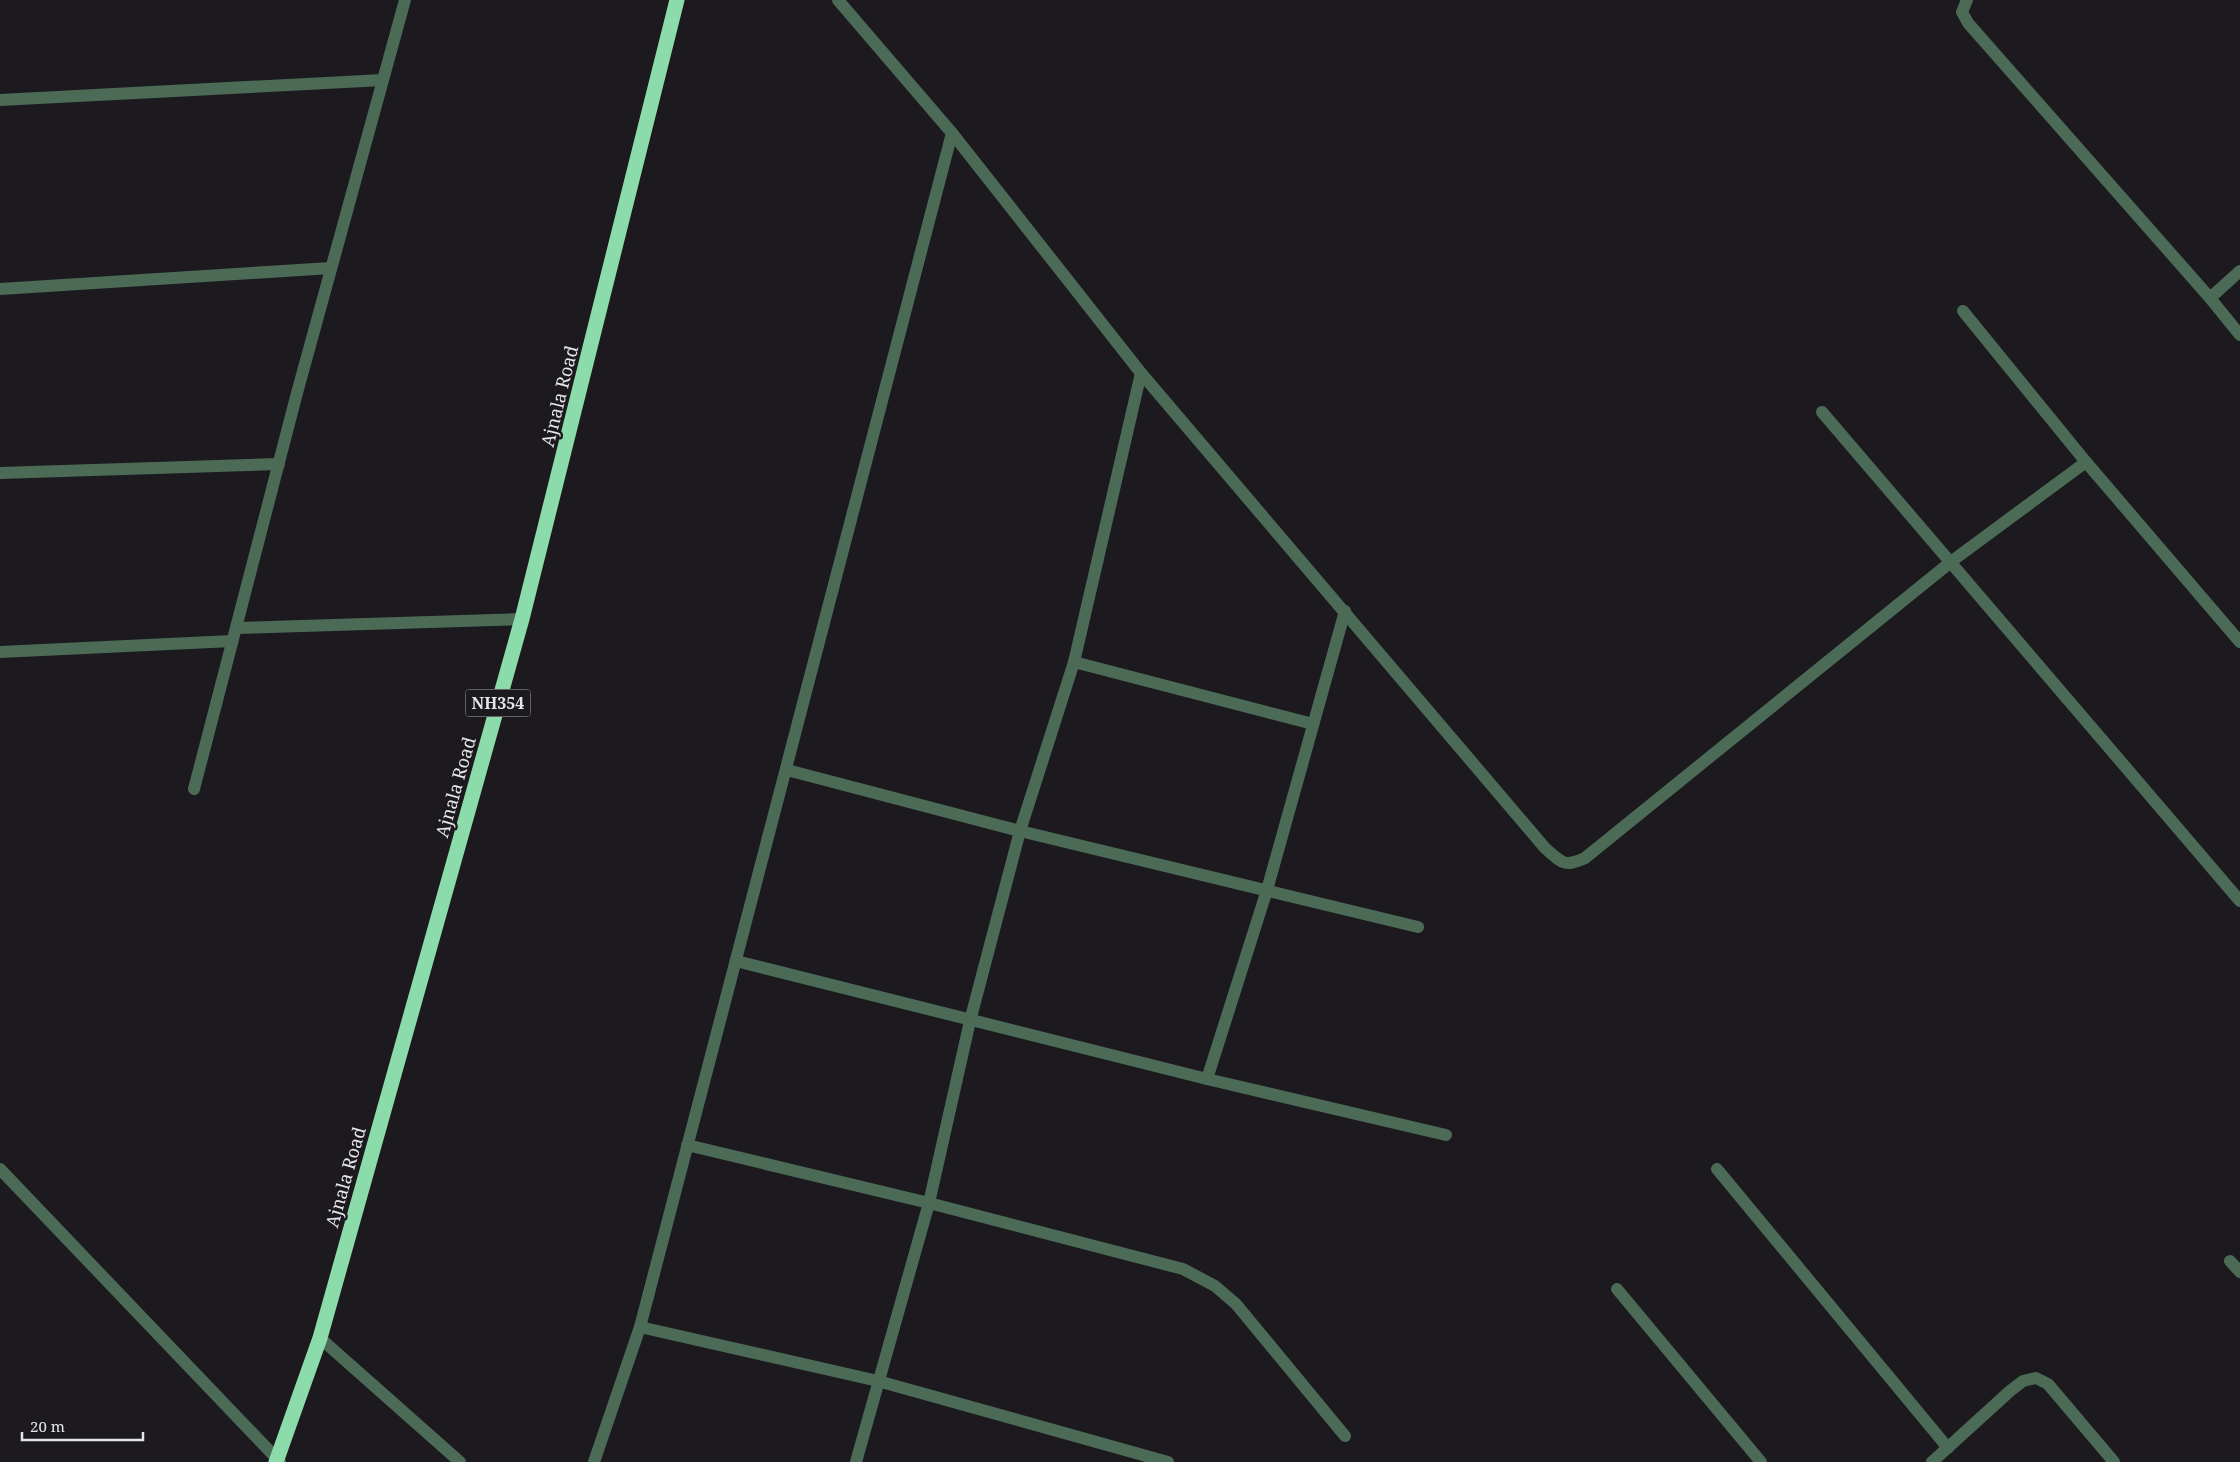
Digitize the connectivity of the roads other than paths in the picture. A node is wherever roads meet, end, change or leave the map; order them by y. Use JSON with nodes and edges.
{"nodes":[{"id":1,"x":405,"y":0,"type":"edge"},
{"id":2,"x":677,"y":0,"type":"edge"},
{"id":3,"x":838,"y":0,"type":"edge"},
{"id":4,"x":1967,"y":0,"type":"edge"},
{"id":5,"x":383,"y":80,"type":"junction"},
{"id":6,"x":0,"y":100,"type":"edge"},
{"id":7,"x":952,"y":133,"type":"junction"},
{"id":8,"x":331,"y":268,"type":"junction"},
{"id":9,"x":2240,"y":271,"type":"edge"},
{"id":10,"x":0,"y":289,"type":"edge"},
{"id":11,"x":2210,"y":298,"type":"junction"},
{"id":12,"x":1963,"y":311,"type":"dead end"},
{"id":13,"x":2240,"y":335,"type":"edge"},
{"id":14,"x":1141,"y":373,"type":"junction"},
{"id":15,"x":1822,"y":412,"type":"dead end"},
{"id":16,"x":2086,"y":462,"type":"junction"},
{"id":17,"x":279,"y":464,"type":"junction"},
{"id":18,"x":0,"y":473,"type":"edge"},
{"id":19,"x":1952,"y":562,"type":"junction"},
{"id":20,"x":1345,"y":611,"type":"junction"},
{"id":21,"x":522,"y":619,"type":"junction"},
{"id":22,"x":237,"y":628,"type":"junction"},
{"id":23,"x":232,"y":641,"type":"junction"},
{"id":24,"x":2240,"y":642,"type":"edge"},
{"id":25,"x":0,"y":652,"type":"edge"},
{"id":26,"x":1074,"y":662,"type":"junction"},
{"id":27,"x":1313,"y":724,"type":"junction"},
{"id":28,"x":787,"y":770,"type":"junction"},
{"id":29,"x":194,"y":789,"type":"dead end"},
{"id":30,"x":1020,"y":831,"type":"junction"},
{"id":31,"x":1267,"y":890,"type":"junction"},
{"id":32,"x":2239,"y":899,"type":"edge"},
{"id":33,"x":1418,"y":927,"type":"dead end"},
{"id":34,"x":736,"y":961,"type":"junction"},
{"id":35,"x":970,"y":1021,"type":"junction"},
{"id":36,"x":1207,"y":1079,"type":"junction"},
{"id":37,"x":1446,"y":1135,"type":"dead end"},
{"id":38,"x":686,"y":1145,"type":"junction"},
{"id":39,"x":0,"y":1169,"type":"edge"},
{"id":40,"x":1717,"y":1169,"type":"dead end"},
{"id":41,"x":929,"y":1203,"type":"junction"},
{"id":42,"x":2230,"y":1261,"type":"dead end"},
{"id":43,"x":2240,"y":1272,"type":"edge"},
{"id":44,"x":1616,"y":1289,"type":"dead end"},
{"id":45,"x":640,"y":1327,"type":"junction"},
{"id":46,"x":320,"y":1338,"type":"junction"},
{"id":47,"x":878,"y":1381,"type":"junction"},
{"id":48,"x":1345,"y":1436,"type":"dead end"},
{"id":49,"x":1948,"y":1448,"type":"junction"},
{"id":50,"x":277,"y":1461,"type":"edge"},
{"id":51,"x":460,"y":1462,"type":"edge"},
{"id":52,"x":594,"y":1462,"type":"edge"},
{"id":53,"x":856,"y":1462,"type":"edge"},
{"id":54,"x":1167,"y":1462,"type":"edge"},
{"id":55,"x":1760,"y":1462,"type":"edge"},
{"id":56,"x":1932,"y":1462,"type":"edge"},
{"id":57,"x":2114,"y":1462,"type":"edge"}],
"edges":[{"from":1,"to":5,"type":"street"},
{"from":2,"to":21,"type":"highway","name":"Ajnala Road","number":"NH354"},
{"from":3,"to":7,"type":"street"},
{"from":4,"to":11,"type":"street"},
{"from":5,"to":6,"type":"street"},
{"from":5,"to":8,"type":"street"},
{"from":7,"to":14,"type":"street"},
{"from":7,"to":28,"type":"street"},
{"from":8,"to":10,"type":"street"},
{"from":8,"to":17,"type":"street"},
{"from":9,"to":11,"type":"street"},
{"from":11,"to":13,"type":"street"},
{"from":12,"to":16,"type":"street"},
{"from":14,"to":20,"type":"street"},
{"from":14,"to":26,"type":"street"},
{"from":15,"to":19,"type":"street"},
{"from":16,"to":19,"type":"street"},
{"from":16,"to":24,"type":"street"},
{"from":17,"to":18,"type":"street"},
{"from":17,"to":22,"type":"street"},
{"from":19,"to":20,"type":"street"},
{"from":19,"to":32,"type":"street"},
{"from":20,"to":27,"type":"street"},
{"from":21,"to":22,"type":"street"},
{"from":21,"to":46,"type":"highway","name":"Ajnala Road","number":"NH354"},
{"from":22,"to":23,"type":"street"},
{"from":23,"to":25,"type":"street"},
{"from":23,"to":29,"type":"street"},
{"from":26,"to":27,"type":"street"},
{"from":26,"to":30,"type":"street"},
{"from":27,"to":31,"type":"street"},
{"from":28,"to":30,"type":"street"},
{"from":28,"to":34,"type":"street"},
{"from":30,"to":31,"type":"street"},
{"from":30,"to":35,"type":"street"},
{"from":31,"to":33,"type":"street"},
{"from":31,"to":36,"type":"street"},
{"from":34,"to":35,"type":"street"},
{"from":34,"to":38,"type":"street"},
{"from":35,"to":36,"type":"street"},
{"from":35,"to":41,"type":"street"},
{"from":36,"to":37,"type":"street"},
{"from":38,"to":41,"type":"street"},
{"from":38,"to":45,"type":"street"},
{"from":39,"to":50,"type":"street"},
{"from":40,"to":49,"type":"street"},
{"from":41,"to":47,"type":"street"},
{"from":41,"to":48,"type":"street"},
{"from":42,"to":43,"type":"street"},
{"from":44,"to":55,"type":"street"},
{"from":45,"to":47,"type":"street"},
{"from":45,"to":52,"type":"street"},
{"from":46,"to":50,"type":"highway","name":"Ajnala Road","number":"NH354"},
{"from":46,"to":51,"type":"street"},
{"from":47,"to":53,"type":"street"},
{"from":47,"to":54,"type":"street"},
{"from":49,"to":56,"type":"street"},
{"from":49,"to":57,"type":"street"}]}
